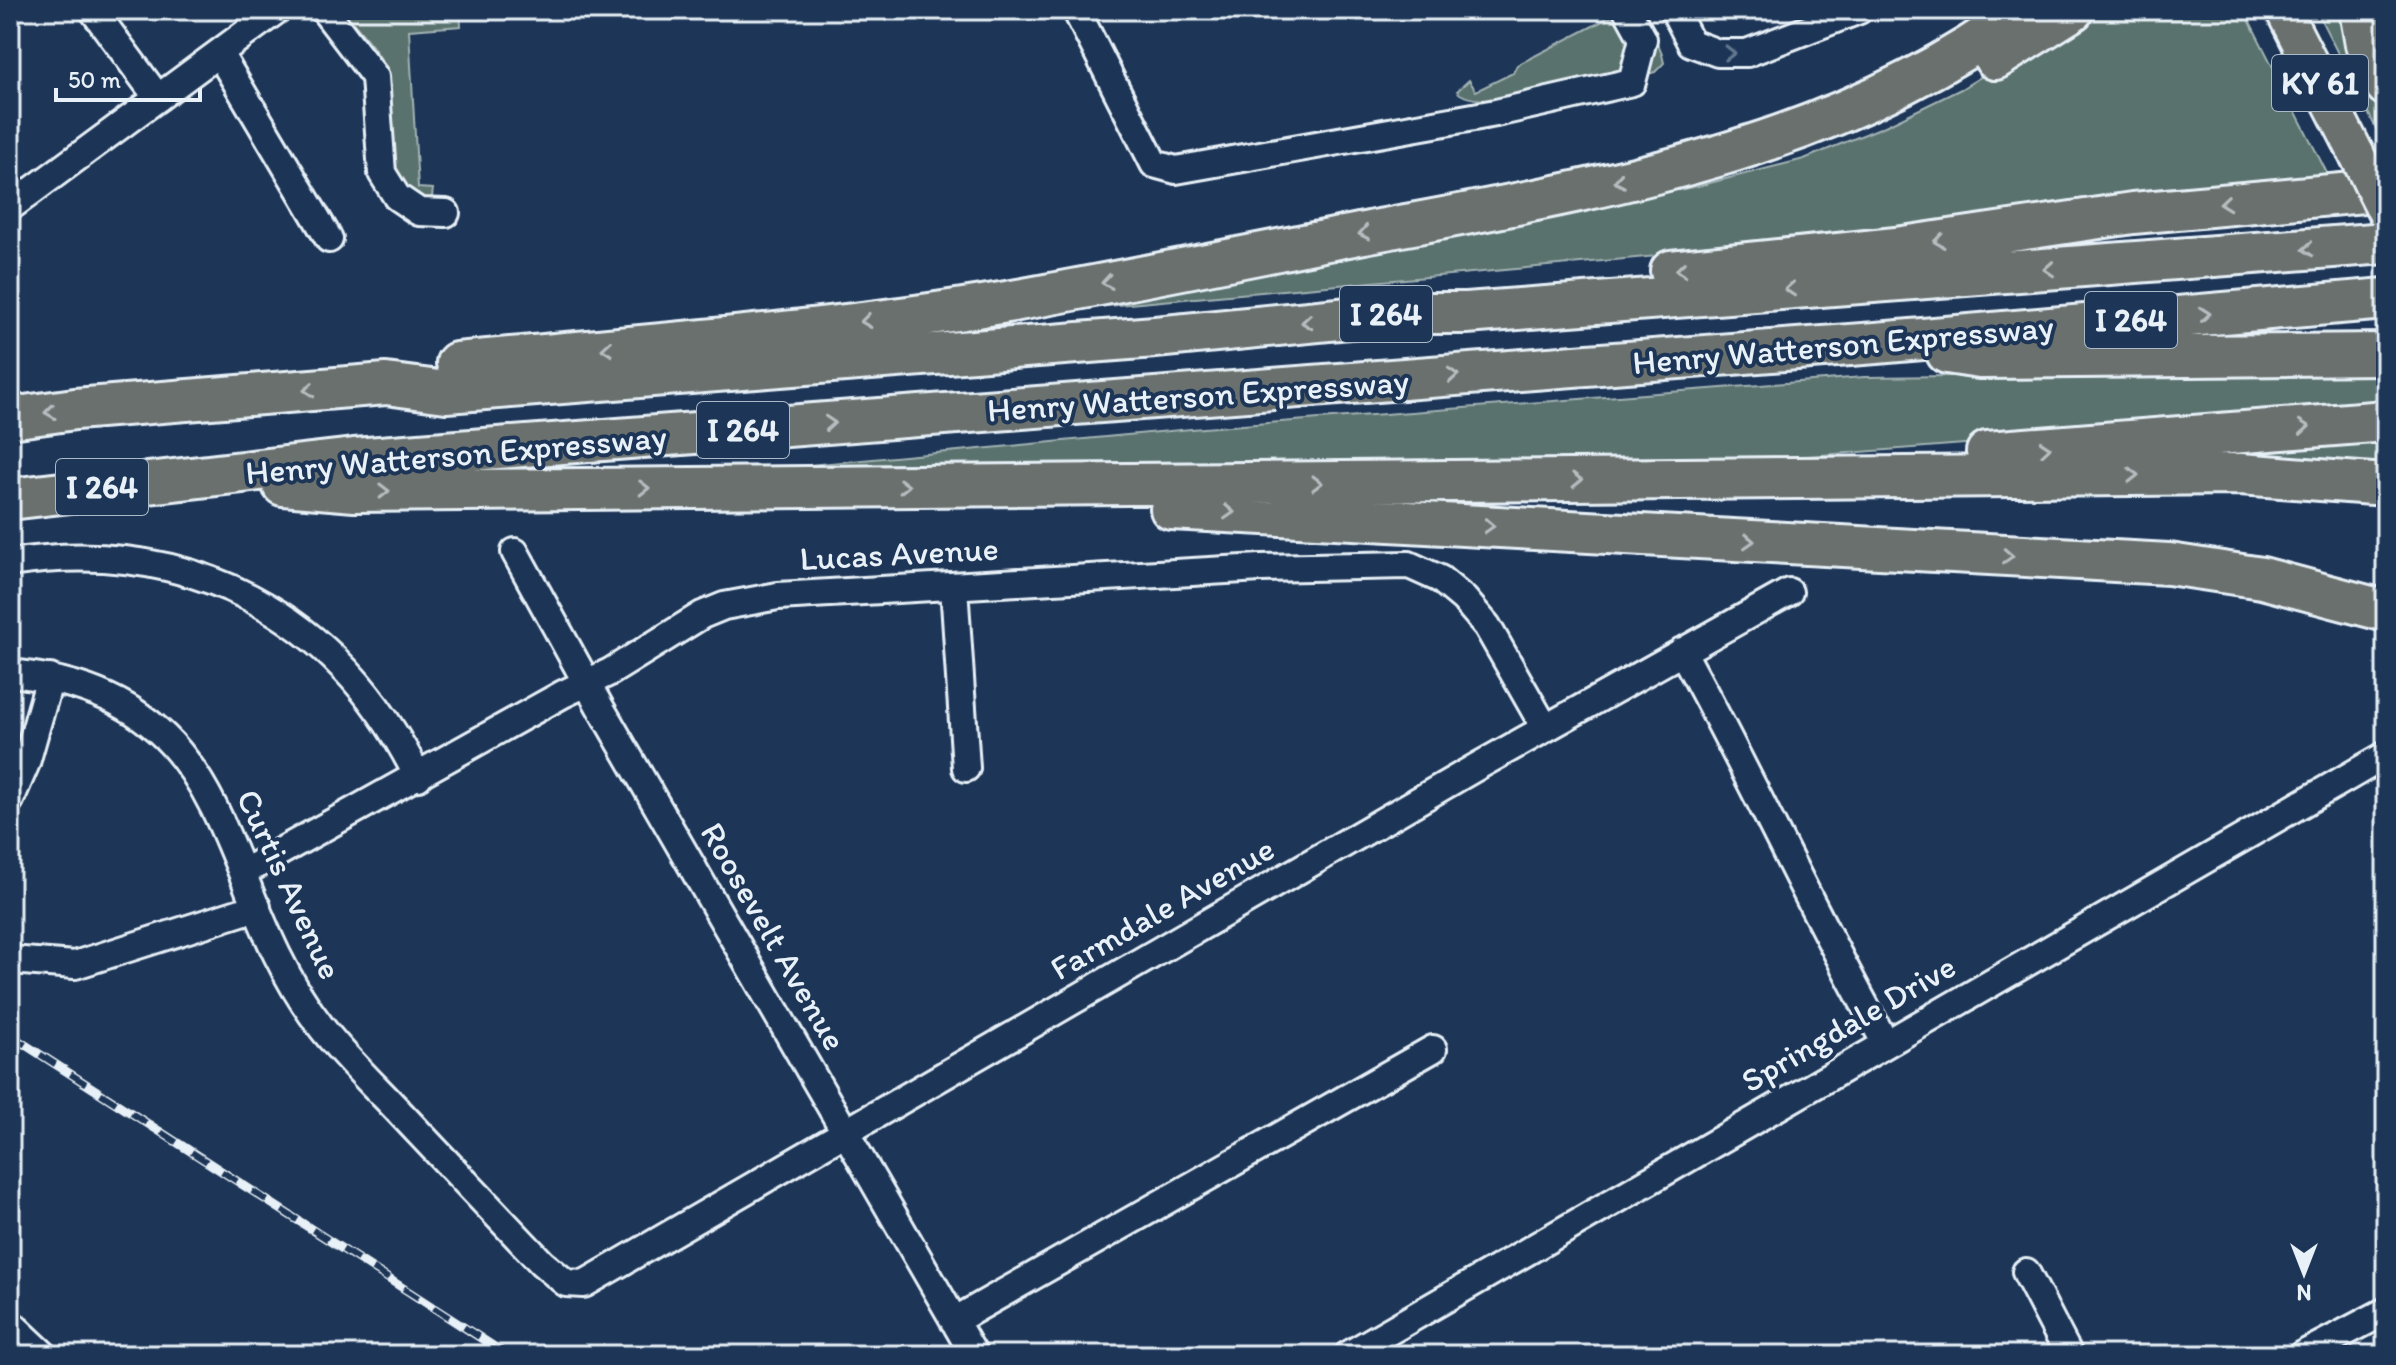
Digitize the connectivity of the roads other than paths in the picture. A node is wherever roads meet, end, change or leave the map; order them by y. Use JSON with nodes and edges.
{"nodes":[{"id":1,"x":93,"y":10,"type":"edge"},
{"id":2,"x":277,"y":10,"type":"edge"},
{"id":3,"x":324,"y":10,"type":"edge"},
{"id":4,"x":1076,"y":10,"type":"edge"},
{"id":5,"x":1627,"y":10,"type":"edge"},
{"id":6,"x":1674,"y":10,"type":"edge"},
{"id":7,"x":1859,"y":10,"type":"edge"},
{"id":8,"x":2023,"y":10,"type":"edge"},
{"id":9,"x":2073,"y":10,"type":"edge"},
{"id":10,"x":2283,"y":10,"type":"edge"},
{"id":11,"x":2360,"y":10,"type":"edge"},
{"id":12,"x":219,"y":53,"type":"junction"},
{"id":13,"x":2386,"y":85,"type":"edge"},
{"id":14,"x":158,"y":98,"type":"junction"},
{"id":15,"x":1695,"y":165,"type":"junction"},
{"id":16,"x":2386,"y":190,"type":"edge"},
{"id":17,"x":10,"y":207,"type":"edge"},
{"id":18,"x":446,"y":213,"type":"dead end"},
{"id":19,"x":2386,"y":213,"type":"edge"},
{"id":20,"x":329,"y":239,"type":"dead end"},
{"id":21,"x":2386,"y":243,"type":"edge"},
{"id":22,"x":2386,"y":299,"type":"edge"},
{"id":23,"x":1400,"y":313,"type":"junction"},
{"id":24,"x":1876,"y":343,"type":"junction"},
{"id":25,"x":2386,"y":354,"type":"edge"},
{"id":26,"x":386,"y":384,"type":"junction"},
{"id":27,"x":10,"y":418,"type":"edge"},
{"id":28,"x":2386,"y":421,"type":"edge"},
{"id":29,"x":194,"y":477,"type":"junction"},
{"id":30,"x":1859,"y":478,"type":"junction"},
{"id":31,"x":1015,"y":485,"type":"junction"},
{"id":32,"x":2386,"y":485,"type":"edge"},
{"id":33,"x":10,"y":499,"type":"edge"},
{"id":34,"x":515,"y":552,"type":"dead end"},
{"id":35,"x":10,"y":563,"type":"edge"},
{"id":36,"x":954,"y":587,"type":"junction"},
{"id":37,"x":1789,"y":592,"type":"dead end"},
{"id":38,"x":2386,"y":611,"type":"edge"},
{"id":39,"x":1682,"y":651,"type":"junction"},
{"id":40,"x":10,"y":673,"type":"edge"},
{"id":41,"x":50,"y":678,"type":"junction"},
{"id":42,"x":587,"y":682,"type":"junction"},
{"id":43,"x":1545,"y":728,"type":"junction"},
{"id":44,"x":2386,"y":755,"type":"edge"},
{"id":45,"x":966,"y":768,"type":"dead end"},
{"id":46,"x":418,"y":777,"type":"junction"},
{"id":47,"x":10,"y":800,"type":"edge"},
{"id":48,"x":244,"y":872,"type":"junction"},
{"id":49,"x":257,"y":907,"type":"junction"},
{"id":50,"x":10,"y":960,"type":"edge"},
{"id":51,"x":1885,"y":1042,"type":"junction"},
{"id":52,"x":1433,"y":1049,"type":"dead end"},
{"id":53,"x":846,"y":1134,"type":"junction"},
{"id":54,"x":2026,"y":1272,"type":"dead end"},
{"id":55,"x":571,"y":1285,"type":"joint"},
{"id":56,"x":2386,"y":1311,"type":"edge"},
{"id":57,"x":954,"y":1321,"type":"junction"},
{"id":58,"x":10,"y":1324,"type":"edge"},
{"id":59,"x":44,"y":1355,"type":"edge"},
{"id":60,"x":974,"y":1355,"type":"edge"},
{"id":61,"x":1348,"y":1355,"type":"edge"},
{"id":62,"x":2069,"y":1355,"type":"edge"},
{"id":63,"x":2302,"y":1355,"type":"edge"}],
"edges":[{"from":1,"to":14,"type":"street"},
{"from":2,"to":12,"type":"street"},
{"from":3,"to":18,"type":"street"},
{"from":4,"to":5,"type":"street"},
{"from":6,"to":7,"type":"street","one_way":true},
{"from":8,"to":15,"type":"highway"},
{"from":9,"to":15,"type":"highway"},
{"from":10,"to":19,"type":"main road","number":"KY 61","bridge":true},
{"from":11,"to":13,"type":"highway"},
{"from":12,"to":14,"type":"street"},
{"from":12,"to":20,"type":"street"},
{"from":14,"to":17,"type":"street"},
{"from":15,"to":26,"type":"highway","one_way":true},
{"from":16,"to":23,"type":"highway","one_way":true},
{"from":21,"to":23,"type":"highway","name":"Henry Watterson Expressway","number":"I 264","one_way":true},
{"from":24,"to":22,"type":"highway","name":"Henry Watterson Expressway","number":"I 264","one_way":true},
{"from":23,"to":26,"type":"highway","name":"Henry Watterson Expressway","number":"I 264","one_way":true},
{"from":24,"to":25,"type":"highway"},
{"from":29,"to":24,"type":"highway","name":"Henry Watterson Expressway","number":"I 264","one_way":true},
{"from":26,"to":27,"type":"highway","name":"Henry Watterson Expressway","number":"I 264","one_way":true},
{"from":30,"to":28,"type":"highway","one_way":true},
{"from":29,"to":31,"type":"highway","one_way":true},
{"from":29,"to":33,"type":"highway","name":"Henry Watterson Expressway","number":"I 264"},
{"from":31,"to":30,"type":"highway","one_way":true},
{"from":30,"to":32,"type":"highway","one_way":true},
{"from":31,"to":38,"type":"highway","one_way":true},
{"from":34,"to":42,"type":"street","name":"Roosevelt Avenue"},
{"from":35,"to":46,"type":"street"},
{"from":36,"to":42,"type":"street","name":"Lucas Avenue"},
{"from":36,"to":43,"type":"street","name":"Lucas Avenue"},
{"from":36,"to":45,"type":"street"},
{"from":37,"to":39,"type":"street","name":"Farmdale Avenue"},
{"from":39,"to":43,"type":"street","name":"Farmdale Avenue"},
{"from":39,"to":51,"type":"street"},
{"from":40,"to":41,"type":"street","name":"Curtis Avenue"},
{"from":41,"to":47,"type":"street"},
{"from":41,"to":48,"type":"street","name":"Curtis Avenue"},
{"from":42,"to":46,"type":"street","name":"Lucas Avenue"},
{"from":42,"to":53,"type":"street","name":"Roosevelt Avenue"},
{"from":43,"to":53,"type":"street","name":"Farmdale Avenue"},
{"from":44,"to":51,"type":"street","name":"Springdale Drive"},
{"from":46,"to":48,"type":"street","name":"Lucas Avenue"},
{"from":48,"to":49,"type":"street","name":"Curtis Avenue"},
{"from":49,"to":50,"type":"street"},
{"from":49,"to":55,"type":"street","name":"Curtis Avenue"},
{"from":51,"to":61,"type":"street","name":"Springdale Drive"},
{"from":52,"to":57,"type":"street"},
{"from":53,"to":55,"type":"street","name":"Farmdale Avenue"},
{"from":53,"to":57,"type":"street","name":"Roosevelt Avenue"},
{"from":54,"to":62,"type":"street"},
{"from":56,"to":63,"type":"street"},
{"from":57,"to":60,"type":"street","name":"Roosevelt Avenue"},
{"from":58,"to":59,"type":"street"}]}
